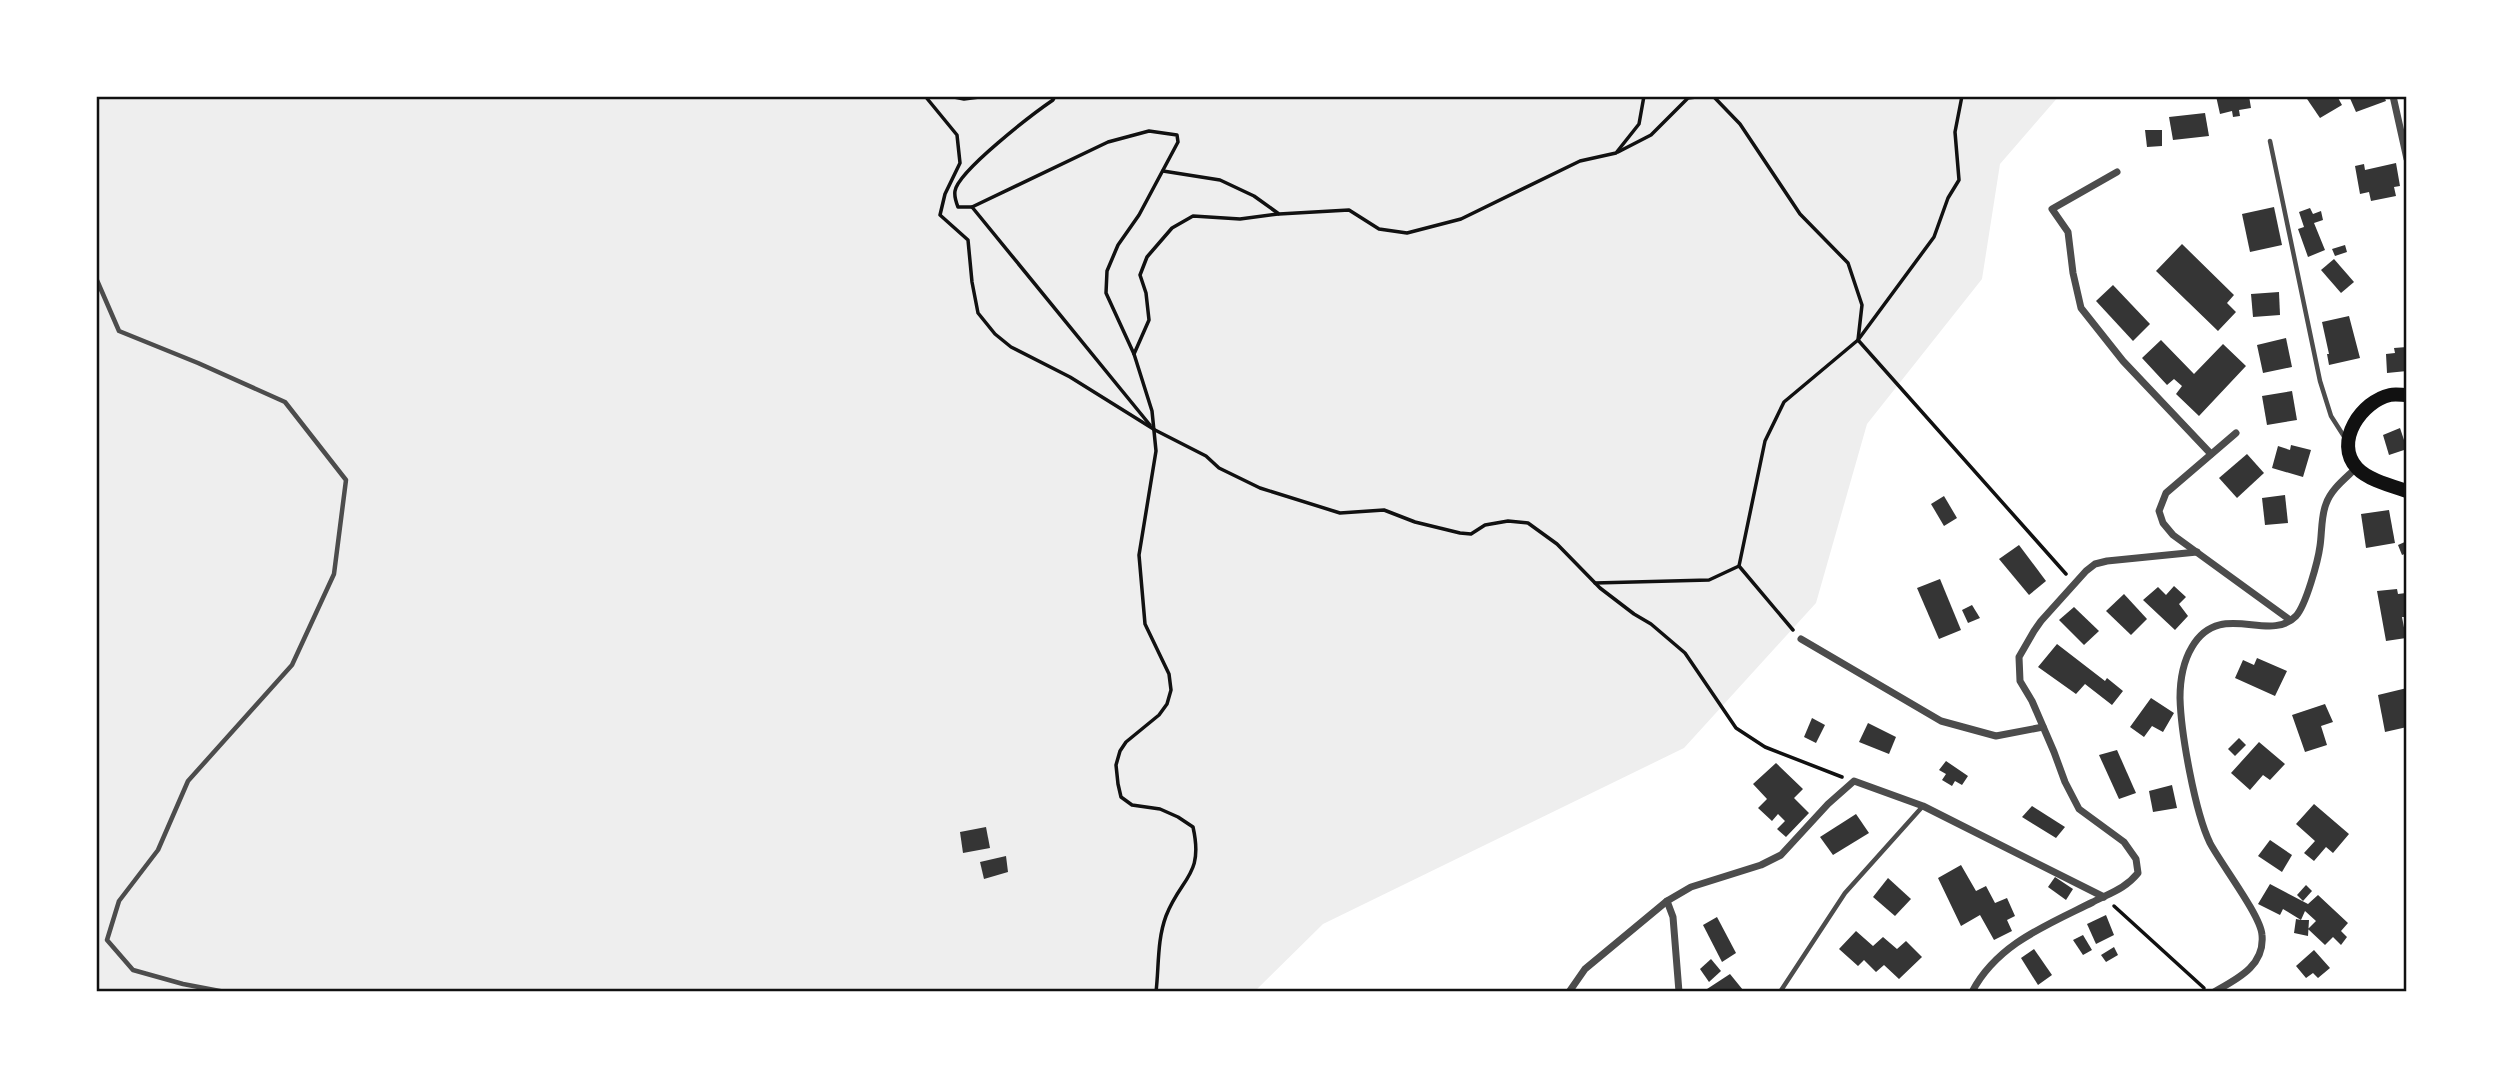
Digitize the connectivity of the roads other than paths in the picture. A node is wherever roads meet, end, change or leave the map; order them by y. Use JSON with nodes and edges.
{"nodes":[{"id":1,"x":2393,"y":96,"type":"edge"},
{"id":2,"x":2270,"y":141,"type":"dead end"},
{"id":3,"x":2407,"y":159,"type":"edge"},
{"id":4,"x":2117,"y":172,"type":"dead end"},
{"id":5,"x":96,"y":278,"type":"edge"},
{"id":6,"x":2407,"y":395,"type":"edge"},
{"id":7,"x":2236,"y":433,"type":"dead end"},
{"id":8,"x":2348,"y":442,"type":"junction"},
{"id":9,"x":2211,"y":454,"type":"junction"},
{"id":10,"x":2356,"y":468,"type":"junction"},
{"id":11,"x":2407,"y":491,"type":"edge"},
{"id":12,"x":2197,"y":552,"type":"junction"},
{"id":13,"x":2290,"y":620,"type":"junction"},
{"id":14,"x":1801,"y":639,"type":"road end"},
{"id":15,"x":2043,"y":727,"type":"junction"},
{"id":16,"x":1923,"y":806,"type":"junction"},
{"id":17,"x":2104,"y":897,"type":"junction"},
{"id":18,"x":1667,"y":901,"type":"junction"},
{"id":19,"x":225,"y":992,"type":"edge"},
{"id":20,"x":1569,"y":992,"type":"edge"},
{"id":21,"x":1679,"y":992,"type":"edge"},
{"id":22,"x":1780,"y":992,"type":"edge"},
{"id":23,"x":1972,"y":992,"type":"edge"},
{"id":24,"x":2214,"y":992,"type":"edge"}],
"edges":[{"from":1,"to":3,"type":"street"},
{"from":2,"to":8,"type":"lane"},
{"from":4,"to":9,"type":"street"},
{"from":5,"to":19,"type":"lane"},
{"from":6,"to":8,"type":"main road"},
{"from":7,"to":9,"type":"street"},
{"from":8,"to":10,"type":"main road"},
{"from":9,"to":12,"type":"street"},
{"from":10,"to":11,"type":"main road"},
{"from":10,"to":13,"type":"street"},
{"from":12,"to":13,"type":"street"},
{"from":12,"to":15,"type":"street"},
{"from":13,"to":24,"type":"street"},
{"from":14,"to":15,"type":"street"},
{"from":15,"to":17,"type":"street"},
{"from":16,"to":17,"type":"street"},
{"from":16,"to":18,"type":"street"},
{"from":16,"to":22,"type":"lane"},
{"from":17,"to":23,"type":"street"},
{"from":18,"to":20,"type":"street"},
{"from":18,"to":21,"type":"street"}]}
